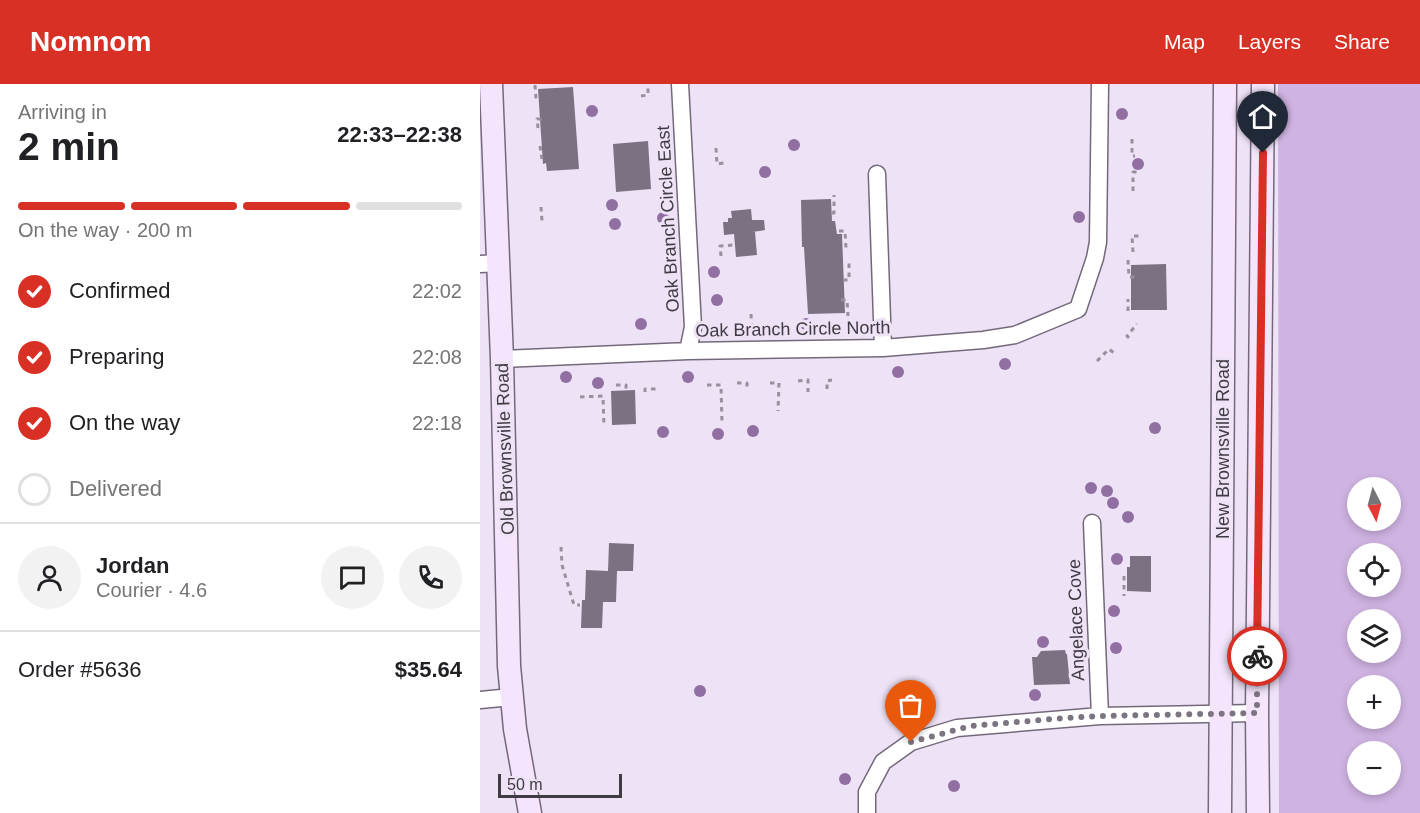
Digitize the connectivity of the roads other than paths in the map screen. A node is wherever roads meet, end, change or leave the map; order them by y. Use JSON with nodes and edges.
{"nodes":[{"id":1,"x":491,"y":84,"type":"edge"},
{"id":2,"x":680,"y":84,"type":"edge"},
{"id":3,"x":1101,"y":84,"type":"edge"},
{"id":4,"x":1225,"y":84,"type":"edge"},
{"id":5,"x":1263,"y":84,"type":"edge"},
{"id":6,"x":877,"y":174,"type":"dead end"},
{"id":7,"x":489,"y":264,"type":"edge"},
{"id":8,"x":883,"y":348,"type":"junction"},
{"id":9,"x":688,"y":351,"type":"junction"},
{"id":10,"x":502,"y":358,"type":"junction"},
{"id":11,"x":1092,"y":523,"type":"dead end"},
{"id":12,"x":511,"y":697,"type":"junction"},
{"id":13,"x":480,"y":700,"type":"edge"},
{"id":14,"x":1257,"y":713,"type":"junction"},
{"id":15,"x":1221,"y":714,"type":"junction"},
{"id":16,"x":1100,"y":716,"type":"junction"},
{"id":17,"x":530,"y":813,"type":"edge"},
{"id":18,"x":867,"y":813,"type":"edge"},
{"id":19,"x":1220,"y":813,"type":"edge"},
{"id":20,"x":1257,"y":813,"type":"edge"}],
"edges":[{"from":1,"to":7,"type":"main road","name":"Old Brownsville Road"},
{"from":2,"to":9,"type":"street","name":"Oak Branch Circle East"},
{"from":3,"to":8,"type":"street","name":"Oak Branch Circle North"},
{"from":4,"to":15,"type":"main road","name":"New Brownsville Road"},
{"from":5,"to":14,"type":"main road","name":"New Brownsville Road"},
{"from":6,"to":8,"type":"street"},
{"from":7,"to":10,"type":"main road","name":"Old Brownsville Road"},
{"from":8,"to":9,"type":"street","name":"Oak Branch Circle North"},
{"from":9,"to":10,"type":"street","name":"Oak Branch Circle North"},
{"from":10,"to":12,"type":"main road","name":"Old Brownsville Road"},
{"from":11,"to":16,"type":"street","name":"Angelace Cove"},
{"from":12,"to":13,"type":"street"},
{"from":12,"to":17,"type":"main road","name":"Old Brownsville Road"},
{"from":14,"to":15,"type":"street"},
{"from":14,"to":20,"type":"main road","name":"New Brownsville Road"},
{"from":15,"to":16,"type":"street"},
{"from":15,"to":19,"type":"main road","name":"New Brownsville Road"},
{"from":16,"to":18,"type":"street"}]}
